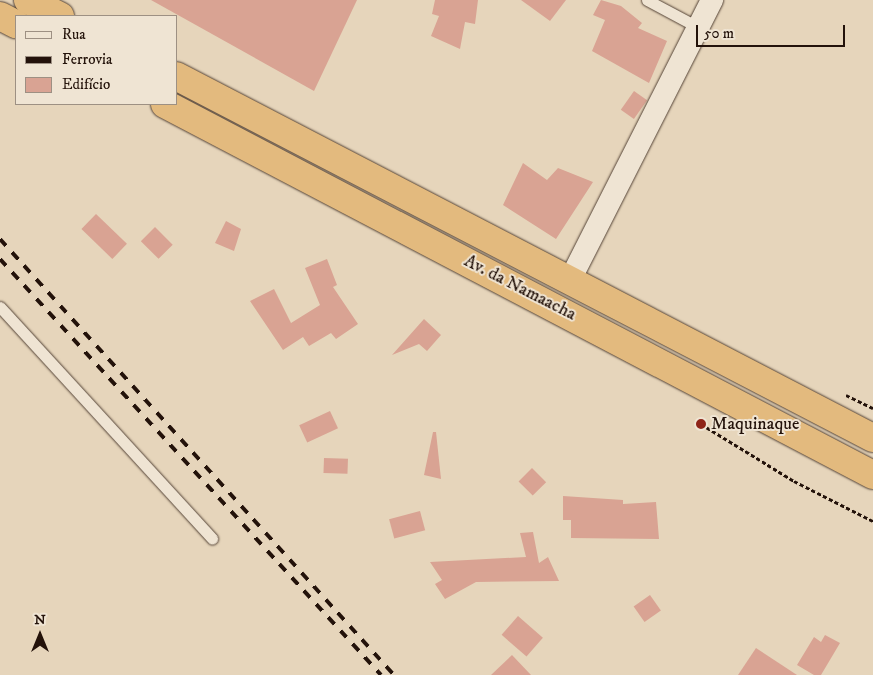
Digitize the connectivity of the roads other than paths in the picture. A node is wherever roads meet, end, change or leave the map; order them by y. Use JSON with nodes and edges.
{"nodes":[{"id":1,"x":28,"y":0,"type":"edge"},
{"id":2,"x":647,"y":0,"type":"edge"},
{"id":3,"x":712,"y":0,"type":"edge"},
{"id":4,"x":58,"y":15,"type":"edge"},
{"id":5,"x":0,"y":16,"type":"edge"},
{"id":6,"x":15,"y":24,"type":"edge"},
{"id":7,"x":696,"y":26,"type":"junction"},
{"id":8,"x":178,"y":77,"type":"edge"},
{"id":9,"x":167,"y":105,"type":"edge"},
{"id":10,"x":571,"y":278,"type":"junction"},
{"id":11,"x":0,"y":308,"type":"edge"},
{"id":12,"x":873,"y":438,"type":"edge"},
{"id":13,"x":873,"y":475,"type":"edge"},
{"id":14,"x":212,"y":538,"type":"dead end"}],
"edges":[{"from":1,"to":4,"type":"highway"},
{"from":2,"to":7,"type":"lane"},
{"from":3,"to":7,"type":"street"},
{"from":5,"to":6,"type":"highway"},
{"from":7,"to":10,"type":"street"},
{"from":8,"to":10,"type":"highway","name":"Av. da Namaacha"},
{"from":9,"to":13,"type":"highway","name":"Av. da Namaacha"},
{"from":10,"to":12,"type":"highway","name":"Av. da Namaacha"},
{"from":11,"to":14,"type":"lane"}]}
